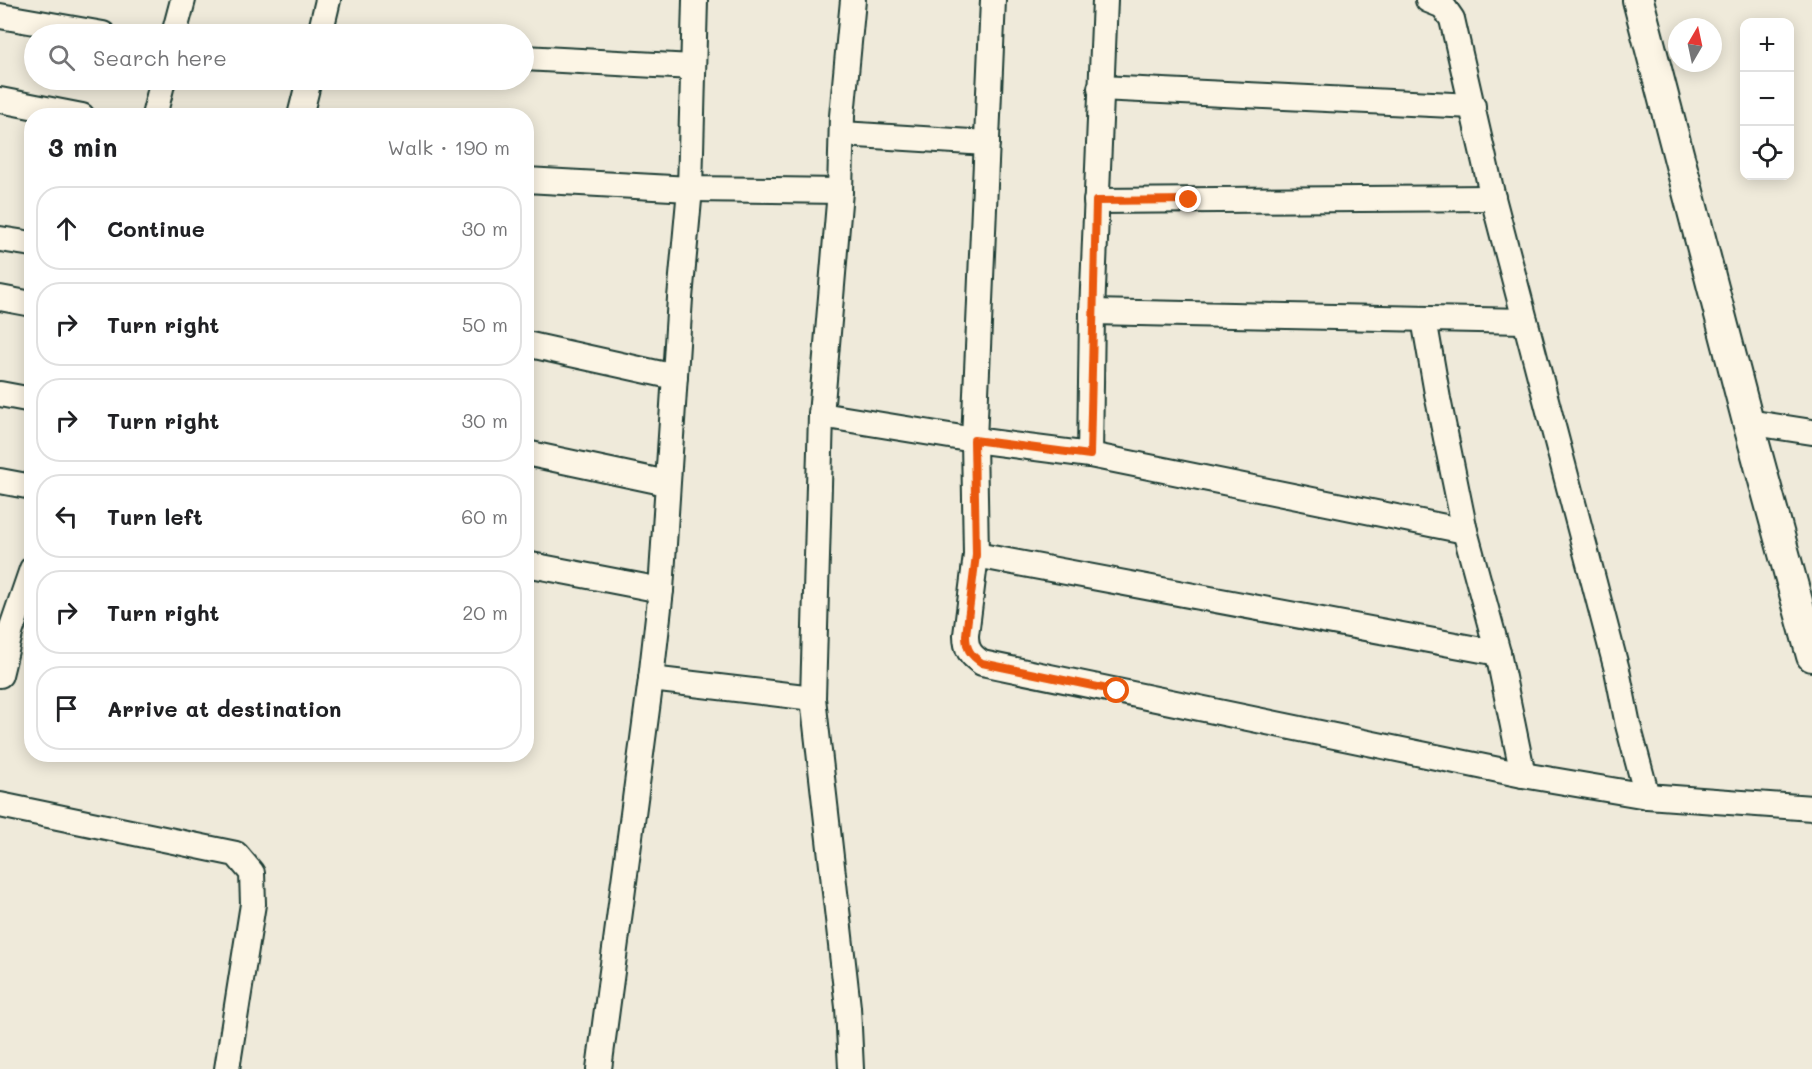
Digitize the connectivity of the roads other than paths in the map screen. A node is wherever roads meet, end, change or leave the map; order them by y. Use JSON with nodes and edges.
{"nodes":[{"id":1,"x":183,"y":0,"type":"edge"},
{"id":2,"x":328,"y":0,"type":"edge"},
{"id":3,"x":695,"y":0,"type":"edge"},
{"id":4,"x":853,"y":0,"type":"edge"},
{"id":5,"x":993,"y":0,"type":"edge"},
{"id":6,"x":1105,"y":0,"type":"edge"},
{"id":7,"x":1428,"y":0,"type":"edge"},
{"id":8,"x":1638,"y":0,"type":"edge"},
{"id":9,"x":0,"y":16,"type":"edge"},
{"id":10,"x":46,"y":24,"type":"edge"},
{"id":11,"x":177,"y":24,"type":"edge"},
{"id":12,"x":322,"y":24,"type":"edge"},
{"id":13,"x":534,"y":59,"type":"edge"},
{"id":14,"x":693,"y":67,"type":"junction"},
{"id":15,"x":1100,"y":88,"type":"junction"},
{"id":16,"x":160,"y":90,"type":"edge"},
{"id":17,"x":306,"y":90,"type":"edge"},
{"id":18,"x":0,"y":100,"type":"edge"},
{"id":19,"x":1473,"y":106,"type":"junction"},
{"id":20,"x":41,"y":108,"type":"edge"},
{"id":21,"x":156,"y":108,"type":"edge"},
{"id":22,"x":302,"y":108,"type":"edge"},
{"id":23,"x":842,"y":134,"type":"junction"},
{"id":24,"x":987,"y":143,"type":"junction"},
{"id":25,"x":534,"y":180,"type":"edge"},
{"id":26,"x":690,"y":189,"type":"junction"},
{"id":27,"x":840,"y":191,"type":"junction"},
{"id":28,"x":1493,"y":198,"type":"junction"},
{"id":29,"x":1096,"y":201,"type":"junction"},
{"id":30,"x":0,"y":239,"type":"edge"},
{"id":31,"x":24,"y":243,"type":"edge"},
{"id":32,"x":0,"y":298,"type":"edge"},
{"id":33,"x":24,"y":302,"type":"edge"},
{"id":34,"x":1092,"y":312,"type":"junction"},
{"id":35,"x":1424,"y":319,"type":"junction"},
{"id":36,"x":1526,"y":321,"type":"junction"},
{"id":37,"x":534,"y":346,"type":"edge"},
{"id":38,"x":675,"y":377,"type":"junction"},
{"id":39,"x":0,"y":394,"type":"edge"},
{"id":40,"x":24,"y":398,"type":"edge"},
{"id":41,"x":821,"y":415,"type":"junction"},
{"id":42,"x":1748,"y":422,"type":"junction"},
{"id":43,"x":1812,"y":432,"type":"edge"},
{"id":44,"x":974,"y":440,"type":"junction"},
{"id":45,"x":534,"y":455,"type":"edge"},
{"id":46,"x":1090,"y":455,"type":"junction"},
{"id":47,"x":0,"y":480,"type":"edge"},
{"id":48,"x":667,"y":483,"type":"junction"},
{"id":49,"x":24,"y":485,"type":"edge"},
{"id":50,"x":1465,"y":531,"type":"junction"},
{"id":51,"x":976,"y":555,"type":"junction"},
{"id":52,"x":534,"y":566,"type":"edge"},
{"id":53,"x":661,"y":590,"type":"junction"},
{"id":54,"x":24,"y":592,"type":"edge"},
{"id":55,"x":1498,"y":653,"type":"junction"},
{"id":56,"x":1812,"y":656,"type":"edge"},
{"id":57,"x":0,"y":675,"type":"edge"},
{"id":58,"x":651,"y":680,"type":"junction"},
{"id":59,"x":813,"y":698,"type":"junction"},
{"id":60,"x":1523,"y":775,"type":"junction"},
{"id":61,"x":1647,"y":796,"type":"junction"},
{"id":62,"x":0,"y":805,"type":"edge"},
{"id":63,"x":1812,"y":808,"type":"edge"},
{"id":64,"x":227,"y":1069,"type":"edge"},
{"id":65,"x":598,"y":1069,"type":"edge"},
{"id":66,"x":851,"y":1069,"type":"edge"}],
"edges":[{"from":1,"to":11,"type":"street"},
{"from":2,"to":12,"type":"street"},
{"from":3,"to":14,"type":"street"},
{"from":4,"to":23,"type":"street"},
{"from":5,"to":24,"type":"street"},
{"from":6,"to":15,"type":"street"},
{"from":7,"to":19,"type":"street"},
{"from":8,"to":42,"type":"street"},
{"from":9,"to":10,"type":"street"},
{"from":13,"to":14,"type":"street"},
{"from":14,"to":26,"type":"street"},
{"from":15,"to":19,"type":"street"},
{"from":15,"to":29,"type":"street"},
{"from":16,"to":21,"type":"street"},
{"from":17,"to":22,"type":"street"},
{"from":18,"to":20,"type":"street"},
{"from":19,"to":28,"type":"street"},
{"from":23,"to":24,"type":"street"},
{"from":23,"to":27,"type":"street"},
{"from":24,"to":44,"type":"street"},
{"from":25,"to":26,"type":"street"},
{"from":26,"to":27,"type":"street"},
{"from":26,"to":38,"type":"street"},
{"from":27,"to":41,"type":"street"},
{"from":28,"to":29,"type":"street"},
{"from":28,"to":36,"type":"street"},
{"from":29,"to":34,"type":"street"},
{"from":30,"to":31,"type":"street"},
{"from":32,"to":33,"type":"street"},
{"from":34,"to":35,"type":"street"},
{"from":34,"to":46,"type":"street"},
{"from":35,"to":36,"type":"street"},
{"from":35,"to":50,"type":"street"},
{"from":36,"to":61,"type":"street"},
{"from":37,"to":38,"type":"street"},
{"from":38,"to":48,"type":"street"},
{"from":39,"to":40,"type":"street"},
{"from":41,"to":44,"type":"street"},
{"from":41,"to":59,"type":"street"},
{"from":42,"to":43,"type":"street"},
{"from":42,"to":56,"type":"street"},
{"from":44,"to":46,"type":"street"},
{"from":44,"to":51,"type":"street"},
{"from":45,"to":48,"type":"street"},
{"from":46,"to":50,"type":"street"},
{"from":47,"to":49,"type":"street"},
{"from":48,"to":53,"type":"street"},
{"from":50,"to":55,"type":"street"},
{"from":51,"to":55,"type":"street"},
{"from":51,"to":60,"type":"street"},
{"from":52,"to":53,"type":"street"},
{"from":53,"to":58,"type":"street"},
{"from":54,"to":57,"type":"street"},
{"from":55,"to":60,"type":"street"},
{"from":58,"to":59,"type":"street"},
{"from":58,"to":65,"type":"street"},
{"from":59,"to":66,"type":"street"},
{"from":60,"to":61,"type":"street"},
{"from":61,"to":63,"type":"street"},
{"from":62,"to":64,"type":"street"}]}
